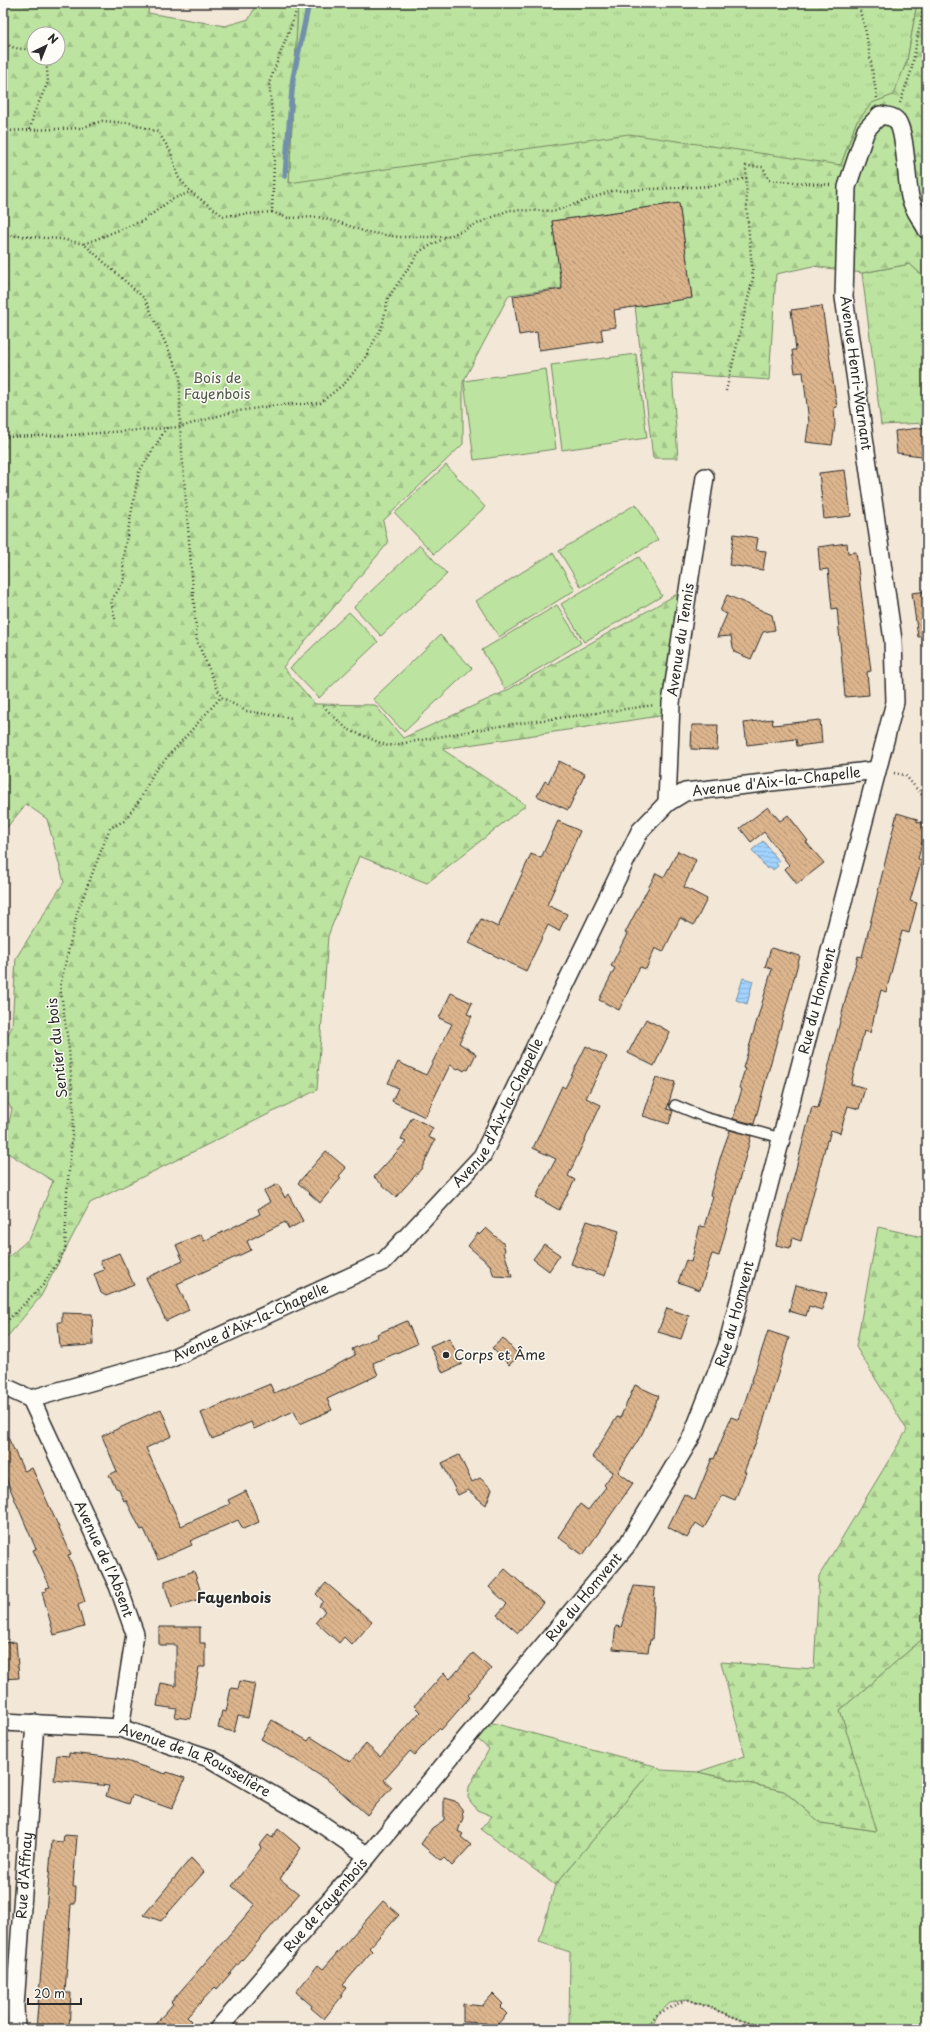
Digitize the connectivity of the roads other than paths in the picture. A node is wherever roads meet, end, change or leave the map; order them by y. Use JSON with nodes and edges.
{"nodes":[{"id":1,"x":927,"y":230,"type":"edge"},
{"id":2,"x":705,"y":477,"type":"dead end"},
{"id":3,"x":877,"y":770,"type":"junction"},
{"id":4,"x":667,"y":803,"type":"junction"},
{"id":5,"x":675,"y":1104,"type":"dead end"},
{"id":6,"x":781,"y":1138,"type":"junction"},
{"id":7,"x":3,"y":1386,"type":"edge"},
{"id":8,"x":31,"y":1399,"type":"junction"},
{"id":9,"x":3,"y":1722,"type":"edge"},
{"id":10,"x":36,"y":1723,"type":"junction"},
{"id":11,"x":120,"y":1728,"type":"junction"},
{"id":12,"x":431,"y":1780,"type":"joint"},
{"id":13,"x":368,"y":1856,"type":"junction"},
{"id":14,"x":225,"y":2027,"type":"edge"},
{"id":15,"x":16,"y":2029,"type":"edge"}],
"edges":[{"from":1,"to":3,"type":"street","name":"Avenue Henri-Warnant"},
{"from":2,"to":4,"type":"street","name":"Avenue du Tennis"},
{"from":3,"to":4,"type":"street","name":"Avenue d'Aix-la-Chapelle"},
{"from":3,"to":6,"type":"street","name":"Rue du Homvent"},
{"from":4,"to":8,"type":"street","name":"Avenue d'Aix-la-Chapelle"},
{"from":5,"to":6,"type":"lane"},
{"from":6,"to":12,"type":"street","name":"Rue du Homvent"},
{"from":7,"to":8,"type":"street"},
{"from":8,"to":11,"type":"street","name":"Avenue de l'Absent"},
{"from":9,"to":10,"type":"street","name":"Avenue de la Rousselière"},
{"from":10,"to":11,"type":"street","name":"Avenue de la Rousselière"},
{"from":10,"to":15,"type":"street","name":"Rue d'Affnay"},
{"from":11,"to":13,"type":"street","name":"Avenue de la Rousselière"},
{"from":12,"to":13,"type":"street","name":"Rue de Fayembois"},
{"from":13,"to":14,"type":"street","name":"Rue de Fayembois"}]}
